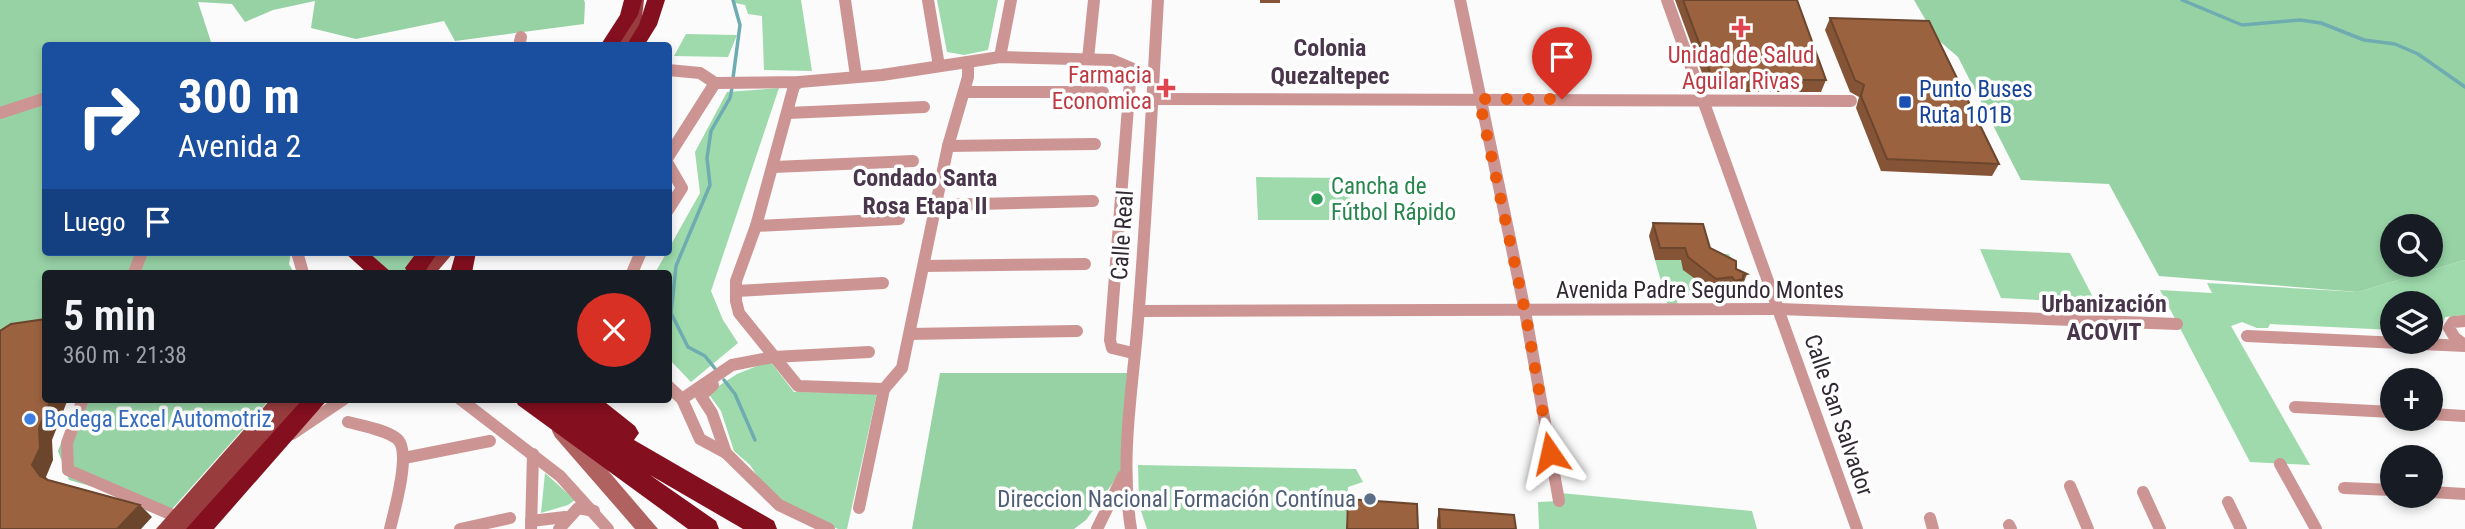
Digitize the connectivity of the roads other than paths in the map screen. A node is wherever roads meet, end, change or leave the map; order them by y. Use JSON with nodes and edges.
{"nodes":[{"id":1,"x":635,"y":0,"type":"edge"},
{"id":2,"x":656,"y":0,"type":"edge"},
{"id":3,"x":845,"y":0,"type":"edge"},
{"id":4,"x":928,"y":0,"type":"edge"},
{"id":5,"x":1011,"y":0,"type":"edge"},
{"id":6,"x":1094,"y":0,"type":"edge"},
{"id":7,"x":1158,"y":0,"type":"edge"},
{"id":8,"x":1461,"y":0,"type":"edge"},
{"id":9,"x":1667,"y":0,"type":"edge"},
{"id":10,"x":612,"y":42,"type":"edge"},
{"id":11,"x":624,"y":42,"type":"edge"},
{"id":12,"x":638,"y":42,"type":"edge"},
{"id":13,"x":1000,"y":57,"type":"junction"},
{"id":14,"x":1088,"y":59,"type":"junction"},
{"id":15,"x":968,"y":62,"type":"junction"},
{"id":16,"x":939,"y":66,"type":"junction"},
{"id":17,"x":672,"y":70,"type":"edge"},
{"id":18,"x":856,"y":76,"type":"junction"},
{"id":19,"x":799,"y":82,"type":"junction"},
{"id":20,"x":715,"y":83,"type":"junction"},
{"id":21,"x":964,"y":92,"type":"junction"},
{"id":22,"x":1103,"y":92,"type":"dead end"},
{"id":23,"x":1701,"y":98,"type":"junction"},
{"id":24,"x":42,"y":99,"type":"edge"},
{"id":25,"x":1152,"y":99,"type":"junction"},
{"id":26,"x":1479,"y":99,"type":"junction"},
{"id":27,"x":1849,"y":101,"type":"dead end"},
{"id":28,"x":924,"y":107,"type":"dead end"},
{"id":29,"x":0,"y":113,"type":"edge"},
{"id":30,"x":788,"y":113,"type":"junction"},
{"id":31,"x":1095,"y":144,"type":"dead end"},
{"id":32,"x":948,"y":146,"type":"junction"},
{"id":33,"x":672,"y":151,"type":"edge"},
{"id":34,"x":914,"y":161,"type":"dead end"},
{"id":35,"x":774,"y":167,"type":"junction"},
{"id":36,"x":672,"y":171,"type":"edge"},
{"id":37,"x":1093,"y":201,"type":"dead end"},
{"id":38,"x":672,"y":204,"type":"edge"},
{"id":39,"x":936,"y":205,"type":"junction"},
{"id":40,"x":899,"y":219,"type":"dead end"},
{"id":41,"x":756,"y":226,"type":"junction"},
{"id":42,"x":346,"y":256,"type":"edge"},
{"id":43,"x":358,"y":256,"type":"edge"},
{"id":44,"x":1085,"y":264,"type":"dead end"},
{"id":45,"x":924,"y":266,"type":"junction"},
{"id":46,"x":370,"y":270,"type":"edge"},
{"id":47,"x":371,"y":270,"type":"edge"},
{"id":48,"x":883,"y":283,"type":"dead end"},
{"id":49,"x":736,"y":291,"type":"junction"},
{"id":50,"x":1780,"y":309,"type":"junction"},
{"id":51,"x":1139,"y":311,"type":"junction"},
{"id":52,"x":1525,"y":311,"type":"junction"},
{"id":53,"x":2465,"y":321,"type":"edge"},
{"id":54,"x":2177,"y":324,"type":"dead end"},
{"id":55,"x":1077,"y":331,"type":"dead end"},
{"id":56,"x":910,"y":334,"type":"junction"},
{"id":57,"x":2247,"y":336,"type":"dead end"},
{"id":58,"x":2465,"y":346,"type":"edge"},
{"id":59,"x":869,"y":352,"type":"dead end"},
{"id":60,"x":1133,"y":353,"type":"junction"},
{"id":61,"x":773,"y":357,"type":"junction"},
{"id":62,"x":732,"y":365,"type":"junction"},
{"id":63,"x":672,"y":389,"type":"edge"},
{"id":64,"x":884,"y":389,"type":"junction"},
{"id":65,"x":682,"y":398,"type":"junction"},
{"id":66,"x":81,"y":403,"type":"edge"},
{"id":67,"x":280,"y":403,"type":"edge"},
{"id":68,"x":299,"y":403,"type":"edge"},
{"id":69,"x":313,"y":403,"type":"edge"},
{"id":70,"x":338,"y":403,"type":"edge"},
{"id":71,"x":465,"y":403,"type":"edge"},
{"id":72,"x":590,"y":403,"type":"edge"},
{"id":73,"x":552,"y":407,"type":"edge"},
{"id":74,"x":2295,"y":407,"type":"dead end"},
{"id":75,"x":2380,"y":411,"type":"edge"},
{"id":76,"x":2443,"y":415,"type":"edge"},
{"id":77,"x":2465,"y":416,"type":"edge"},
{"id":78,"x":348,"y":422,"type":"dead end"},
{"id":79,"x":490,"y":441,"type":"dead end"},
{"id":80,"x":268,"y":450,"type":"junction"},
{"id":81,"x":726,"y":453,"type":"junction"},
{"id":82,"x":533,"y":454,"type":"junction"},
{"id":83,"x":404,"y":458,"type":"junction"},
{"id":84,"x":2280,"y":464,"type":"dead end"},
{"id":85,"x":1125,"y":473,"type":"junction"},
{"id":86,"x":2070,"y":486,"type":"dead end"},
{"id":87,"x":2344,"y":488,"type":"dead end"},
{"id":88,"x":2380,"y":490,"type":"edge"},
{"id":89,"x":2143,"y":492,"type":"dead end"},
{"id":90,"x":2443,"y":493,"type":"edge"},
{"id":91,"x":2465,"y":494,"type":"edge"},
{"id":92,"x":709,"y":497,"type":"junction"},
{"id":93,"x":1559,"y":501,"type":"dead end"},
{"id":94,"x":2228,"y":502,"type":"dead end"},
{"id":95,"x":859,"y":508,"type":"dead end"},
{"id":96,"x":597,"y":513,"type":"junction"},
{"id":97,"x":510,"y":517,"type":"dead end"},
{"id":98,"x":562,"y":523,"type":"edge"},
{"id":99,"x":176,"y":525,"type":"edge"},
{"id":100,"x":531,"y":525,"type":"edge"},
{"id":101,"x":198,"y":529,"type":"edge"},
{"id":102,"x":390,"y":529,"type":"edge"},
{"id":103,"x":460,"y":529,"type":"edge"},
{"id":104,"x":608,"y":529,"type":"edge"},
{"id":105,"x":648,"y":529,"type":"edge"},
{"id":106,"x":707,"y":529,"type":"edge"},
{"id":107,"x":765,"y":529,"type":"edge"},
{"id":108,"x":829,"y":529,"type":"edge"},
{"id":109,"x":1097,"y":529,"type":"edge"},
{"id":110,"x":1131,"y":529,"type":"edge"},
{"id":111,"x":1857,"y":529,"type":"edge"},
{"id":112,"x":2088,"y":529,"type":"edge"},
{"id":113,"x":2160,"y":529,"type":"edge"},
{"id":114,"x":2241,"y":529,"type":"edge"},
{"id":115,"x":2316,"y":529,"type":"edge"}],
"edges":[{"from":1,"to":10,"type":"highway"},
{"from":1,"to":11,"type":"main road"},
{"from":2,"to":12,"type":"highway"},
{"from":3,"to":18,"type":"street"},
{"from":4,"to":16,"type":"street"},
{"from":5,"to":13,"type":"street"},
{"from":6,"to":14,"type":"street"},
{"from":7,"to":25,"type":"street","name":"Calle Real"},
{"from":8,"to":26,"type":"street"},
{"from":9,"to":23,"type":"street","name":"Calle San Salvador"},
{"from":13,"to":14,"type":"street"},
{"from":13,"to":15,"type":"street"},
{"from":14,"to":60,"type":"street"},
{"from":15,"to":16,"type":"street"},
{"from":15,"to":21,"type":"street"},
{"from":16,"to":18,"type":"street"},
{"from":17,"to":20,"type":"street"},
{"from":18,"to":19,"type":"street"},
{"from":19,"to":20,"type":"street"},
{"from":19,"to":30,"type":"street"},
{"from":20,"to":33,"type":"street"},
{"from":21,"to":22,"type":"street"},
{"from":21,"to":32,"type":"street"},
{"from":23,"to":26,"type":"street"},
{"from":23,"to":27,"type":"street"},
{"from":23,"to":50,"type":"street","name":"Calle San Salvador"},
{"from":24,"to":29,"type":"street"},
{"from":25,"to":26,"type":"street"},
{"from":25,"to":51,"type":"street","name":"Calle Real"},
{"from":26,"to":52,"type":"street"},
{"from":28,"to":30,"type":"street"},
{"from":30,"to":35,"type":"street"},
{"from":31,"to":32,"type":"street"},
{"from":32,"to":39,"type":"street"},
{"from":34,"to":35,"type":"street"},
{"from":35,"to":41,"type":"street"},
{"from":36,"to":38,"type":"street"},
{"from":37,"to":39,"type":"street"},
{"from":39,"to":45,"type":"street"},
{"from":40,"to":41,"type":"street"},
{"from":41,"to":49,"type":"street"},
{"from":42,"to":46,"type":"highway"},
{"from":43,"to":47,"type":"highway"},
{"from":44,"to":45,"type":"street"},
{"from":45,"to":56,"type":"street"},
{"from":48,"to":49,"type":"street"},
{"from":49,"to":61,"type":"street"},
{"from":50,"to":52,"type":"street","name":"Avenida Padre Segundo Montes"},
{"from":50,"to":54,"type":"street","name":"Avenida Padre Segundo Montes"},
{"from":50,"to":111,"type":"street","name":"Calle San Salvador"},
{"from":51,"to":52,"type":"street","name":"Avenida Padre Segundo Montes"},
{"from":51,"to":60,"type":"street","name":"Calle Real"},
{"from":52,"to":93,"type":"street"},
{"from":53,"to":58,"type":"street"},
{"from":55,"to":56,"type":"street"},
{"from":56,"to":64,"type":"street"},
{"from":57,"to":58,"type":"street"},
{"from":59,"to":61,"type":"street"},
{"from":60,"to":85,"type":"street","name":"Calle Real"},
{"from":61,"to":62,"type":"street"},
{"from":61,"to":64,"type":"street"},
{"from":62,"to":65,"type":"street"},
{"from":62,"to":81,"type":"street"},
{"from":63,"to":65,"type":"street"},
{"from":64,"to":95,"type":"street"},
{"from":65,"to":81,"type":"street"},
{"from":66,"to":99,"type":"street"},
{"from":67,"to":99,"type":"main road"},
{"from":68,"to":99,"type":"main road"},
{"from":69,"to":80,"type":"highway"},
{"from":70,"to":80,"type":"street"},
{"from":71,"to":82,"type":"street"},
{"from":72,"to":92,"type":"highway"},
{"from":73,"to":92,"type":"highway"},
{"from":73,"to":105,"type":"street"},
{"from":73,"to":106,"type":"highway"},
{"from":74,"to":75,"type":"street"},
{"from":76,"to":77,"type":"street"},
{"from":78,"to":83,"type":"street"},
{"from":79,"to":83,"type":"street"},
{"from":80,"to":101,"type":"highway"},
{"from":81,"to":108,"type":"street"},
{"from":82,"to":96,"type":"street"},
{"from":82,"to":100,"type":"street"},
{"from":83,"to":102,"type":"street"},
{"from":84,"to":115,"type":"street"},
{"from":85,"to":109,"type":"street","name":"Calle Real"},
{"from":85,"to":110,"type":"street","name":"Calle Real"},
{"from":86,"to":112,"type":"street"},
{"from":87,"to":88,"type":"street"},
{"from":89,"to":113,"type":"street"},
{"from":90,"to":91,"type":"street"},
{"from":92,"to":107,"type":"highway"},
{"from":94,"to":114,"type":"street"},
{"from":96,"to":98,"type":"street"},
{"from":96,"to":104,"type":"street"},
{"from":97,"to":103,"type":"street"},
{"from":98,"to":100,"type":"street"}]}
